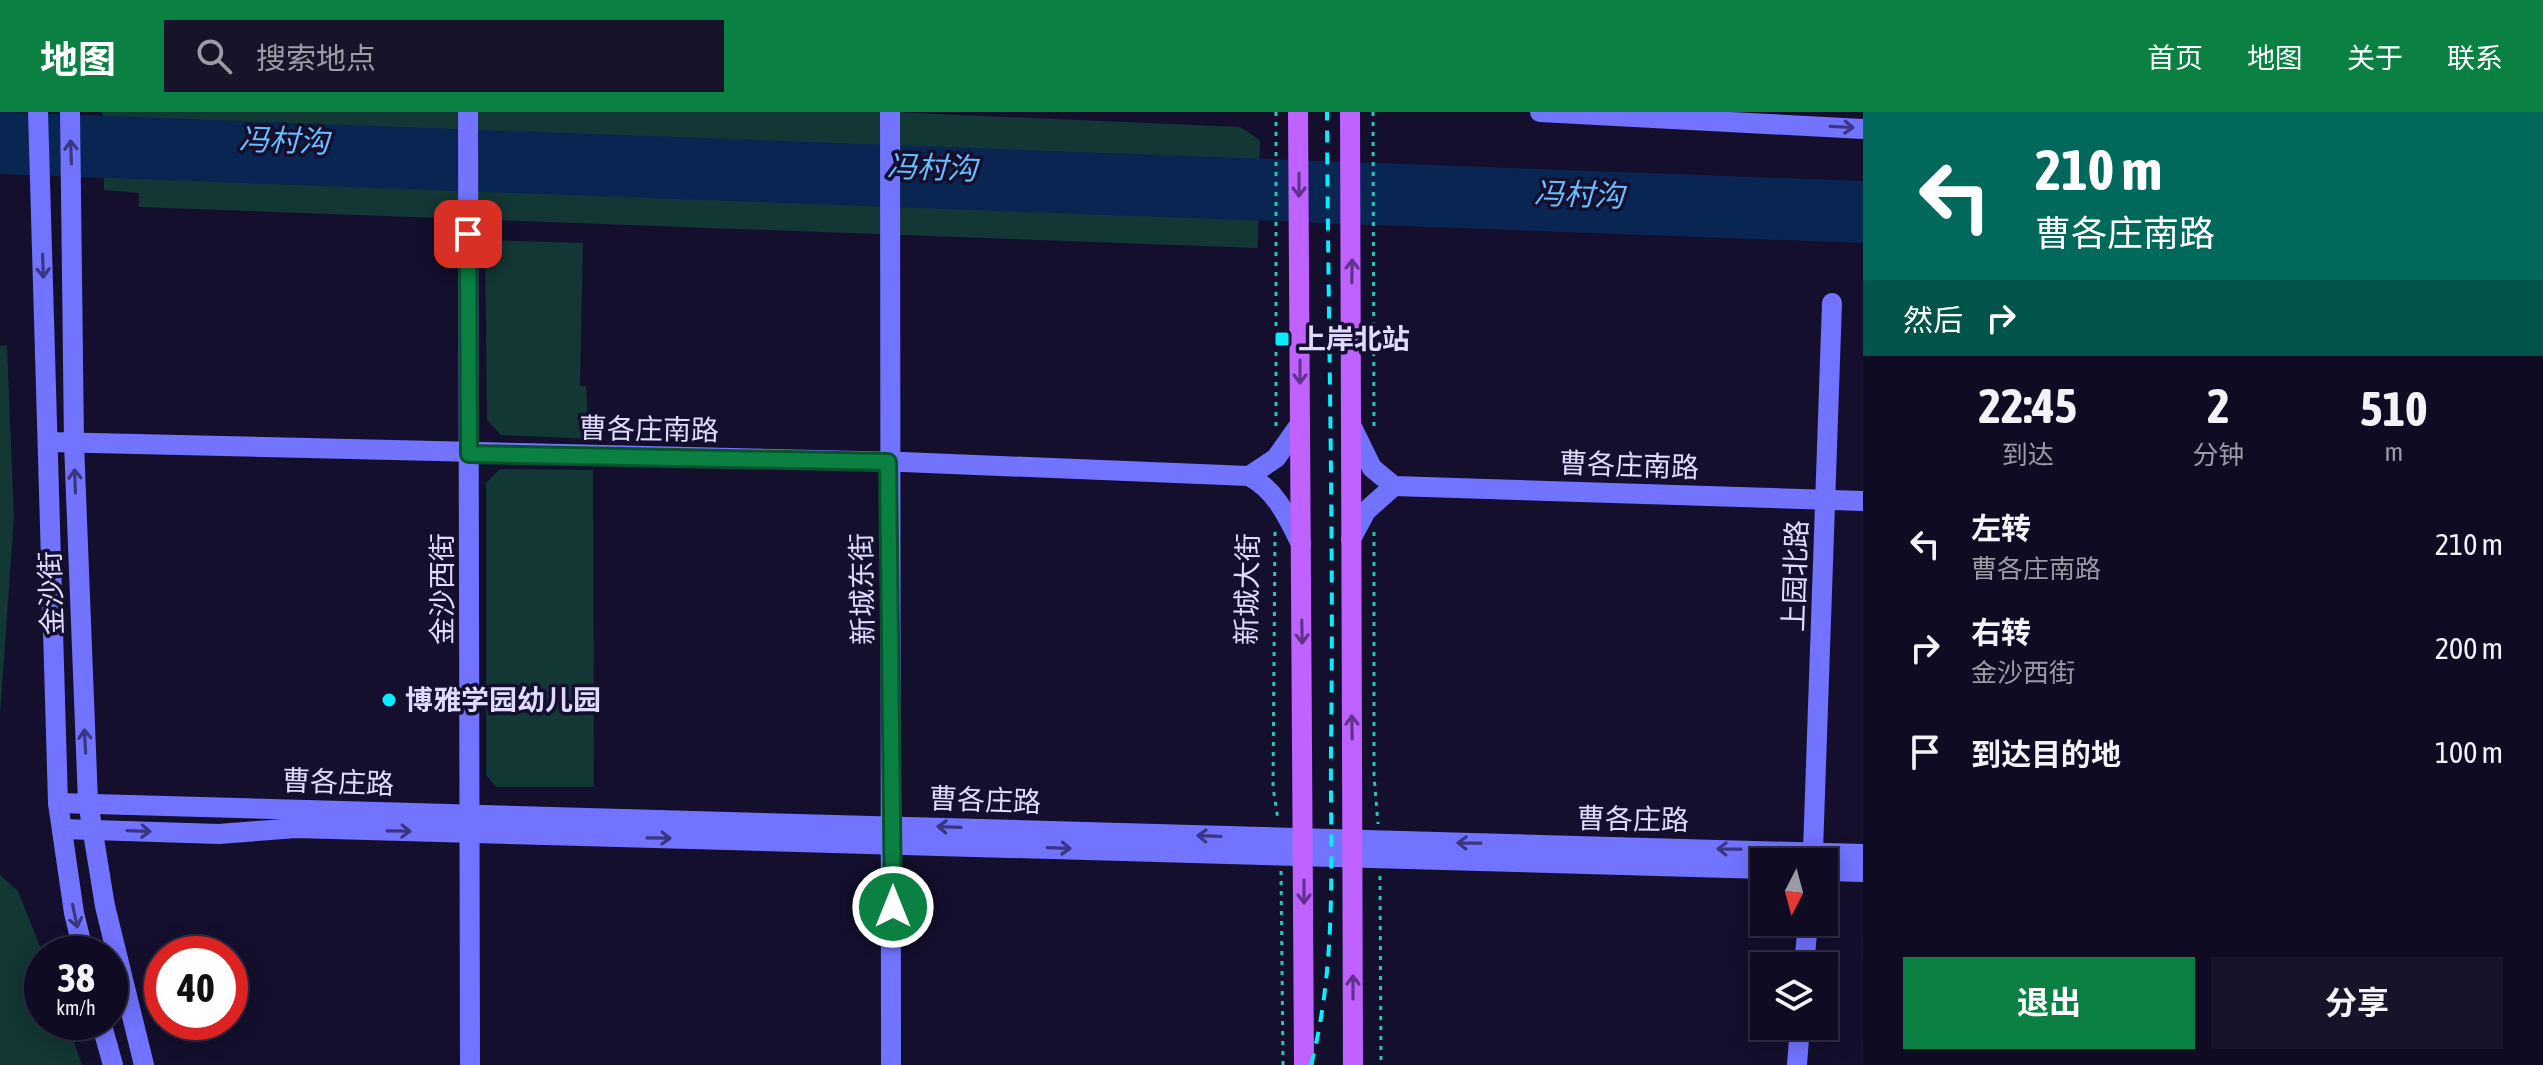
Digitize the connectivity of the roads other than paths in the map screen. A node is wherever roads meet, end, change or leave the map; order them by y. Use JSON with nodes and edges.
{"nodes":[{"id":1,"x":38,"y":112,"type":"edge"},
{"id":2,"x":70,"y":112,"type":"edge"},
{"id":3,"x":468,"y":112,"type":"edge"},
{"id":4,"x":1540,"y":112,"type":"edge"},
{"id":5,"x":890,"y":119,"type":"edge"},
{"id":6,"x":1299,"y":122,"type":"edge"},
{"id":7,"x":1351,"y":122,"type":"edge"},
{"id":8,"x":1863,"y":129,"type":"edge"},
{"id":9,"x":1832,"y":303,"type":"dead end"},
{"id":10,"x":1350,"y":422,"type":"junction"},
{"id":11,"x":1300,"y":424,"type":"junction"},
{"id":12,"x":49,"y":442,"type":"junction"},
{"id":13,"x":74,"y":443,"type":"junction"},
{"id":14,"x":469,"y":454,"type":"junction"},
{"id":15,"x":888,"y":462,"type":"junction"},
{"id":16,"x":1249,"y":476,"type":"junction"},
{"id":17,"x":1394,"y":486,"type":"junction"},
{"id":18,"x":1826,"y":499,"type":"junction"},
{"id":19,"x":1863,"y":501,"type":"edge"},
{"id":20,"x":1351,"y":539,"type":"junction"},
{"id":21,"x":1301,"y":544,"type":"junction"},
{"id":22,"x":88,"y":802,"type":"junction"},
{"id":23,"x":58,"y":803,"type":"junction"},
{"id":24,"x":470,"y":824,"type":"junction"},
{"id":25,"x":62,"y":829,"type":"junction"},
{"id":26,"x":93,"y":830,"type":"junction"},
{"id":27,"x":893,"y":835,"type":"junction"},
{"id":28,"x":1304,"y":847,"type":"junction"},
{"id":29,"x":1813,"y":848,"type":"edge"},
{"id":30,"x":1353,"y":849,"type":"junction"},
{"id":31,"x":1380,"y":849,"type":"junction"},
{"id":32,"x":1750,"y":851,"type":"edge"},
{"id":33,"x":1838,"y":852,"type":"edge"},
{"id":34,"x":1863,"y":854,"type":"edge"},
{"id":35,"x":1750,"y":868,"type":"edge"},
{"id":36,"x":1838,"y":871,"type":"edge"},
{"id":37,"x":1863,"y":872,"type":"edge"},
{"id":38,"x":80,"y":936,"type":"edge"},
{"id":39,"x":106,"y":1040,"type":"edge"},
{"id":40,"x":1799,"y":1040,"type":"edge"},
{"id":41,"x":113,"y":1065,"type":"edge"},
{"id":42,"x":144,"y":1065,"type":"edge"},
{"id":43,"x":470,"y":1065,"type":"edge"},
{"id":44,"x":891,"y":1065,"type":"edge"},
{"id":45,"x":1304,"y":1065,"type":"edge"},
{"id":46,"x":1353,"y":1065,"type":"edge"},
{"id":47,"x":1797,"y":1065,"type":"edge"}],
"edges":[{"from":1,"to":12,"type":"street","name":"金沙街","one_way":true},
{"from":13,"to":2,"type":"street","name":"金沙街","one_way":true},
{"from":3,"to":14,"type":"street","name":"金沙西街"},
{"from":4,"to":8,"type":"street","one_way":true},
{"from":5,"to":15,"type":"street","name":"新城东街"},
{"from":6,"to":11,"type":"main road","name":"新城大街","one_way":true},
{"from":10,"to":7,"type":"main road","one_way":true},
{"from":9,"to":18,"type":"street","name":"上园北路"},
{"from":10,"to":17,"type":"street"},
{"from":10,"to":20,"type":"main road"},
{"from":11,"to":16,"type":"street"},
{"from":11,"to":21,"type":"main road","name":"新城大街"},
{"from":12,"to":13,"type":"street","name":"曹各庄南路"},
{"from":12,"to":23,"type":"street","name":"金沙街"},
{"from":13,"to":14,"type":"street","name":"曹各庄南路"},
{"from":22,"to":13,"type":"street","name":"金沙街","one_way":true},
{"from":14,"to":15,"type":"street","name":"曹各庄南路"},
{"from":14,"to":24,"type":"street","name":"金沙西街"},
{"from":15,"to":16,"type":"street","name":"曹各庄南路"},
{"from":15,"to":27,"type":"street","name":"新城东街"},
{"from":16,"to":21,"type":"street"},
{"from":17,"to":18,"type":"street","name":"曹各庄南路"},
{"from":17,"to":20,"type":"street"},
{"from":18,"to":19,"type":"street","name":"曹各庄南路"},
{"from":18,"to":29,"type":"street","name":"上园北路"},
{"from":30,"to":20,"type":"main road","one_way":true},
{"from":21,"to":28,"type":"main road","name":"新城大街","one_way":true},
{"from":22,"to":23,"type":"street","name":"曹各庄路"},
{"from":22,"to":24,"type":"street","name":"曹各庄路"},
{"from":22,"to":26,"type":"street","name":"金沙街"},
{"from":23,"to":25,"type":"street","name":"金沙街"},
{"from":26,"to":24,"type":"street","name":"曹各庄路","one_way":true},
{"from":24,"to":27,"type":"street","name":"曹各庄路"},
{"from":24,"to":43,"type":"street","name":"金沙西街"},
{"from":25,"to":26,"type":"street","name":"曹各庄路"},
{"from":25,"to":38,"type":"street","name":"金沙街","one_way":true},
{"from":26,"to":42,"type":"street","name":"金沙街"},
{"from":27,"to":28,"type":"street","name":"曹各庄路"},
{"from":27,"to":44,"type":"street","name":"新城东街"},
{"from":28,"to":30,"type":"street","name":"曹各庄路"},
{"from":28,"to":45,"type":"main road","name":"新城大街","one_way":true},
{"from":30,"to":31,"type":"street","name":"曹各庄路"},
{"from":46,"to":30,"type":"main road","one_way":true},
{"from":32,"to":31,"type":"street","name":"曹各庄路","one_way":true},
{"from":31,"to":35,"type":"street","name":"曹各庄路"},
{"from":33,"to":34,"type":"street","name":"曹各庄路"},
{"from":36,"to":37,"type":"street"},
{"from":39,"to":41,"type":"street"},
{"from":40,"to":47,"type":"street"}]}
